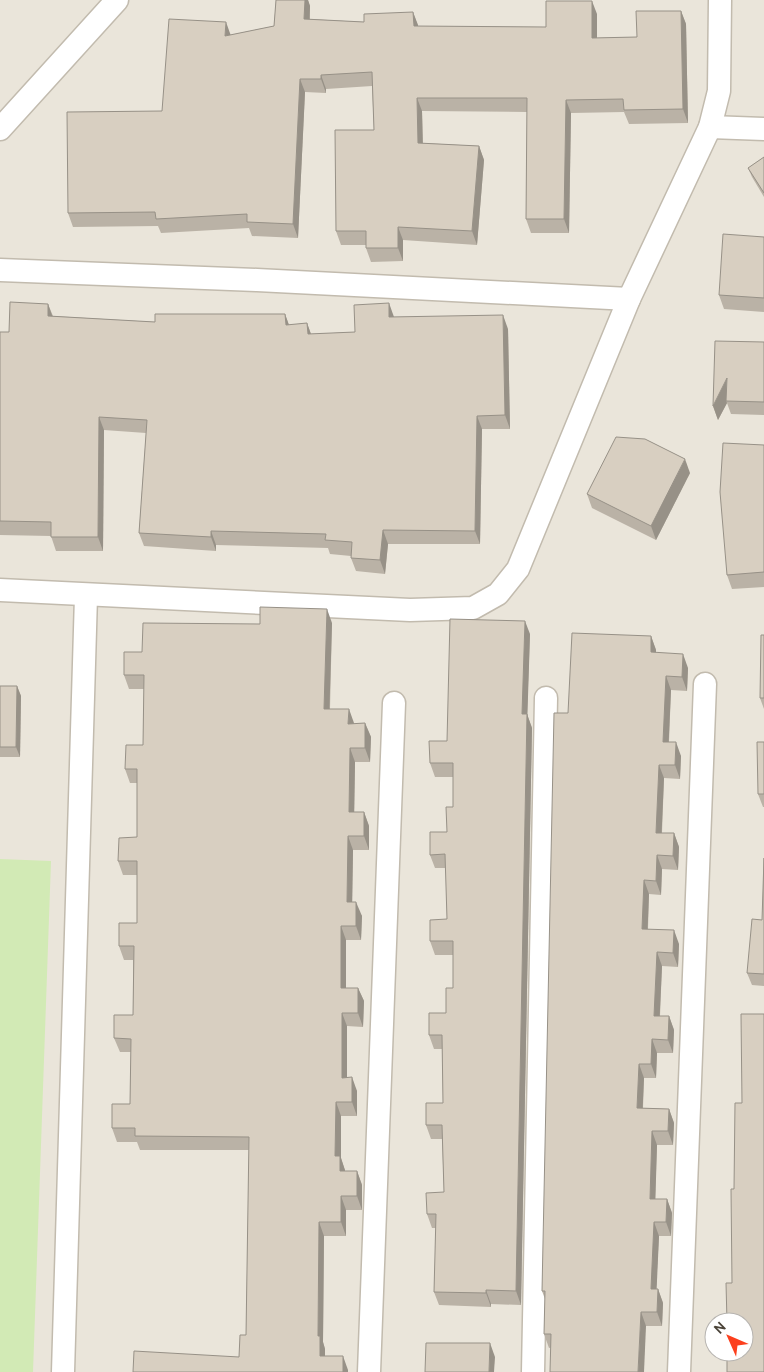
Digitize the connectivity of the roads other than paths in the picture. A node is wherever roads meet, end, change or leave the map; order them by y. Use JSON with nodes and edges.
{"nodes":[{"id":1,"x":117,"y":0,"type":"edge"},
{"id":2,"x":720,"y":0,"type":"edge"},
{"id":3,"x":710,"y":127,"type":"junction"},
{"id":4,"x":0,"y":129,"type":"edge"},
{"id":5,"x":764,"y":129,"type":"edge"},
{"id":6,"x":0,"y":270,"type":"edge"},
{"id":7,"x":629,"y":299,"type":"junction"},
{"id":8,"x":0,"y":590,"type":"edge"},
{"id":9,"x":86,"y":596,"type":"junction"},
{"id":10,"x":705,"y":684,"type":"dead end"},
{"id":11,"x":546,"y":698,"type":"dead end"},
{"id":12,"x":394,"y":703,"type":"dead end"},
{"id":13,"x":63,"y":1372,"type":"edge"},
{"id":14,"x":369,"y":1372,"type":"edge"},
{"id":15,"x":533,"y":1372,"type":"edge"},
{"id":16,"x":679,"y":1372,"type":"edge"}],
"edges":[{"from":1,"to":4,"type":"street"},
{"from":2,"to":3,"type":"street"},
{"from":3,"to":5,"type":"street"},
{"from":3,"to":7,"type":"street"},
{"from":6,"to":7,"type":"street"},
{"from":7,"to":9,"type":"street"},
{"from":8,"to":9,"type":"street"},
{"from":9,"to":13,"type":"street"},
{"from":10,"to":16,"type":"street"},
{"from":11,"to":15,"type":"street"},
{"from":12,"to":14,"type":"street"}]}
